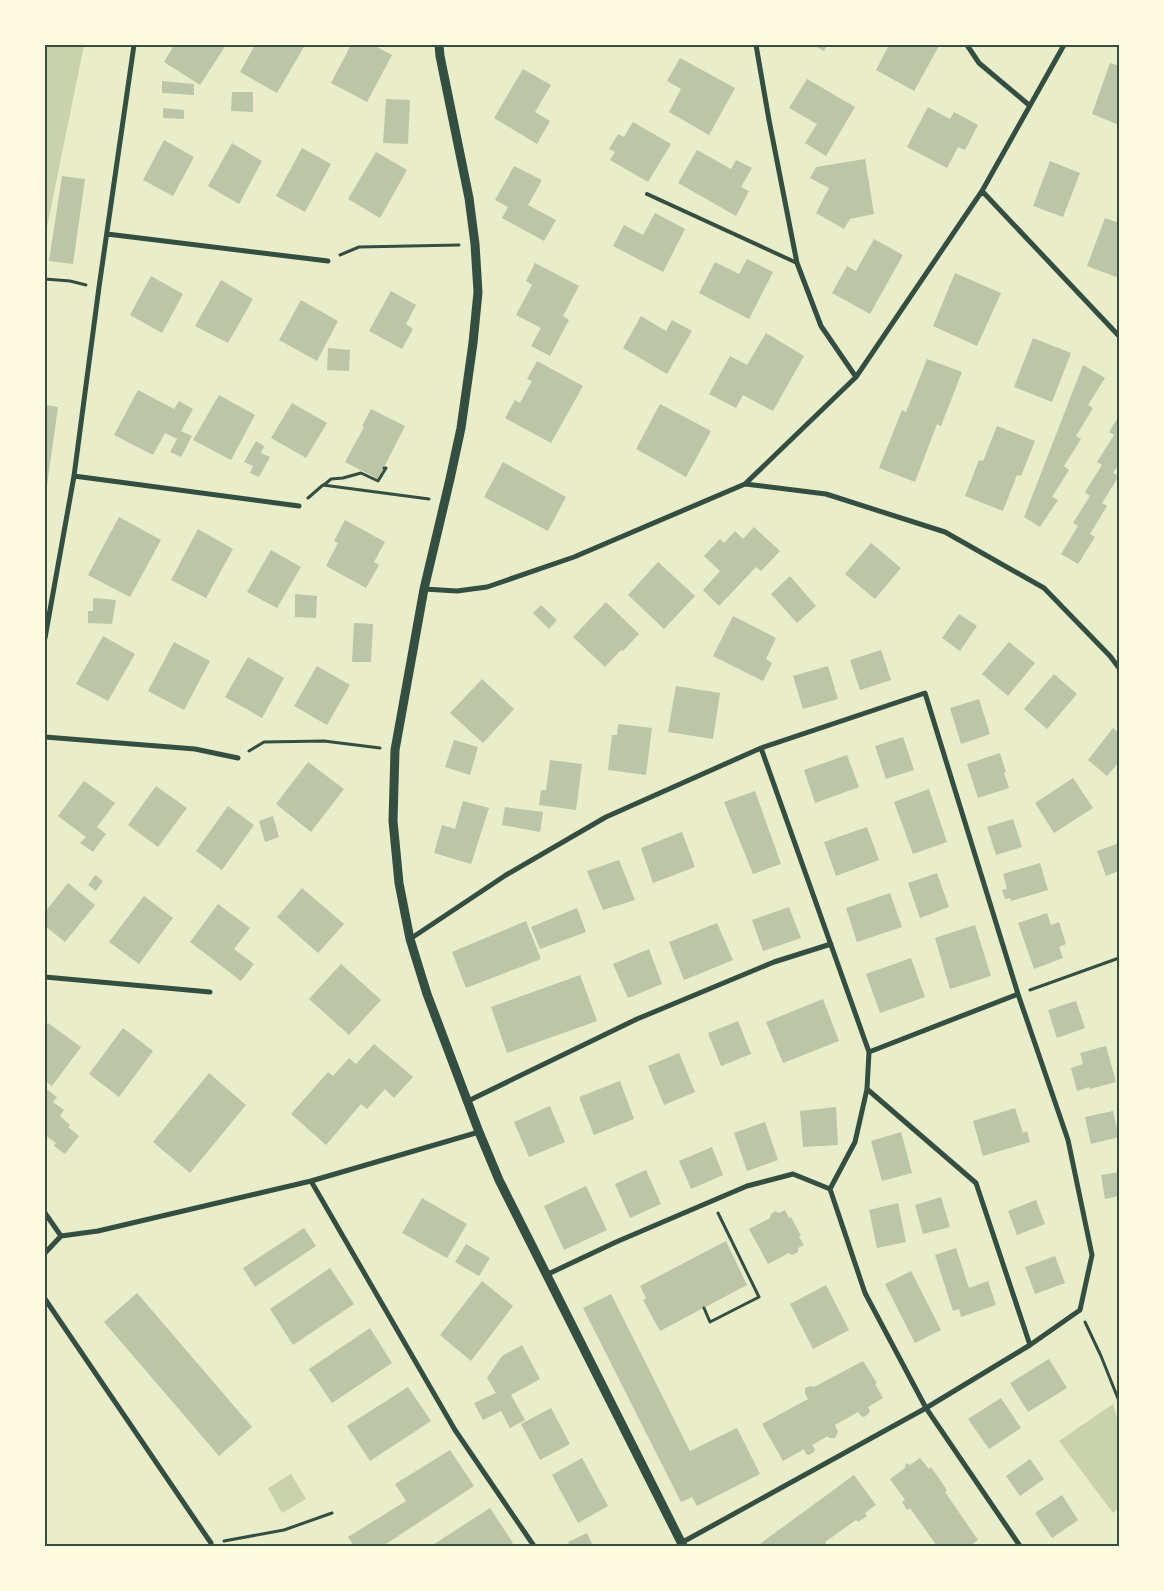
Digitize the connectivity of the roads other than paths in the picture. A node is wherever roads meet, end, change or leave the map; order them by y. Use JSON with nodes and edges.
{"nodes":[{"id":1,"x":134,"y":45,"type":"edge"},
{"id":2,"x":440,"y":45,"type":"edge"},
{"id":3,"x":756,"y":45,"type":"edge"},
{"id":4,"x":967,"y":45,"type":"edge"},
{"id":5,"x":1064,"y":45,"type":"edge"},
{"id":6,"x":1029,"y":105,"type":"junction"},
{"id":7,"x":982,"y":190,"type":"junction"},
{"id":8,"x":647,"y":194,"type":"dead end"},
{"id":9,"x":107,"y":234,"type":"junction"},
{"id":10,"x":328,"y":261,"type":"road end"},
{"id":11,"x":797,"y":263,"type":"junction"},
{"id":12,"x":1119,"y":336,"type":"edge"},
{"id":13,"x":856,"y":377,"type":"junction"},
{"id":14,"x":74,"y":476,"type":"junction"},
{"id":15,"x":745,"y":484,"type":"junction"},
{"id":16,"x":299,"y":506,"type":"road end"},
{"id":17,"x":424,"y":589,"type":"junction"},
{"id":18,"x":45,"y":638,"type":"edge"},
{"id":19,"x":1119,"y":668,"type":"edge"},
{"id":20,"x":45,"y":737,"type":"edge"},
{"id":21,"x":761,"y":748,"type":"junction"},
{"id":22,"x":238,"y":758,"type":"road end"},
{"id":23,"x":410,"y":939,"type":"junction"},
{"id":24,"x":831,"y":944,"type":"junction"},
{"id":25,"x":45,"y":977,"type":"edge"},
{"id":26,"x":210,"y":992,"type":"dead end"},
{"id":27,"x":1018,"y":994,"type":"junction"},
{"id":28,"x":869,"y":1052,"type":"junction"},
{"id":29,"x":867,"y":1089,"type":"junction"},
{"id":30,"x":468,"y":1101,"type":"junction"},
{"id":31,"x":479,"y":1132,"type":"junction"},
{"id":32,"x":311,"y":1181,"type":"junction"},
{"id":33,"x":830,"y":1189,"type":"junction"},
{"id":34,"x":45,"y":1213,"type":"edge"},
{"id":35,"x":61,"y":1236,"type":"junction"},
{"id":36,"x":45,"y":1254,"type":"edge"},
{"id":37,"x":546,"y":1275,"type":"junction"},
{"id":38,"x":45,"y":1298,"type":"edge"},
{"id":39,"x":1030,"y":1345,"type":"junction"},
{"id":40,"x":926,"y":1408,"type":"junction"},
{"id":41,"x":211,"y":1543,"type":"road end"},
{"id":42,"x":682,"y":1544,"type":"edge"},
{"id":43,"x":534,"y":1546,"type":"edge"},
{"id":44,"x":1020,"y":1546,"type":"edge"}],
"edges":[{"from":1,"to":9,"type":"street"},
{"from":2,"to":17,"type":"street"},
{"from":3,"to":11,"type":"street"},
{"from":4,"to":6,"type":"street"},
{"from":5,"to":6,"type":"street"},
{"from":6,"to":7,"type":"street"},
{"from":7,"to":12,"type":"street"},
{"from":7,"to":13,"type":"street"},
{"from":8,"to":11,"type":"lane"},
{"from":9,"to":10,"type":"street"},
{"from":9,"to":14,"type":"street"},
{"from":11,"to":13,"type":"street"},
{"from":13,"to":15,"type":"street"},
{"from":14,"to":16,"type":"street"},
{"from":14,"to":18,"type":"street"},
{"from":15,"to":17,"type":"street"},
{"from":15,"to":19,"type":"street"},
{"from":17,"to":23,"type":"street"},
{"from":20,"to":22,"type":"street"},
{"from":21,"to":23,"type":"street"},
{"from":21,"to":24,"type":"street"},
{"from":21,"to":27,"type":"street"},
{"from":23,"to":30,"type":"street"},
{"from":24,"to":28,"type":"street"},
{"from":24,"to":30,"type":"street"},
{"from":25,"to":26,"type":"street"},
{"from":27,"to":28,"type":"street"},
{"from":27,"to":39,"type":"street"},
{"from":28,"to":29,"type":"street"},
{"from":29,"to":33,"type":"street"},
{"from":29,"to":39,"type":"street"},
{"from":30,"to":31,"type":"street"},
{"from":31,"to":32,"type":"street"},
{"from":31,"to":37,"type":"street"},
{"from":32,"to":35,"type":"street"},
{"from":32,"to":43,"type":"street"},
{"from":33,"to":37,"type":"street"},
{"from":33,"to":40,"type":"street"},
{"from":34,"to":35,"type":"street"},
{"from":35,"to":36,"type":"street"},
{"from":37,"to":42,"type":"street"},
{"from":38,"to":41,"type":"street"},
{"from":39,"to":40,"type":"street"},
{"from":40,"to":42,"type":"street"},
{"from":40,"to":44,"type":"street"}]}
